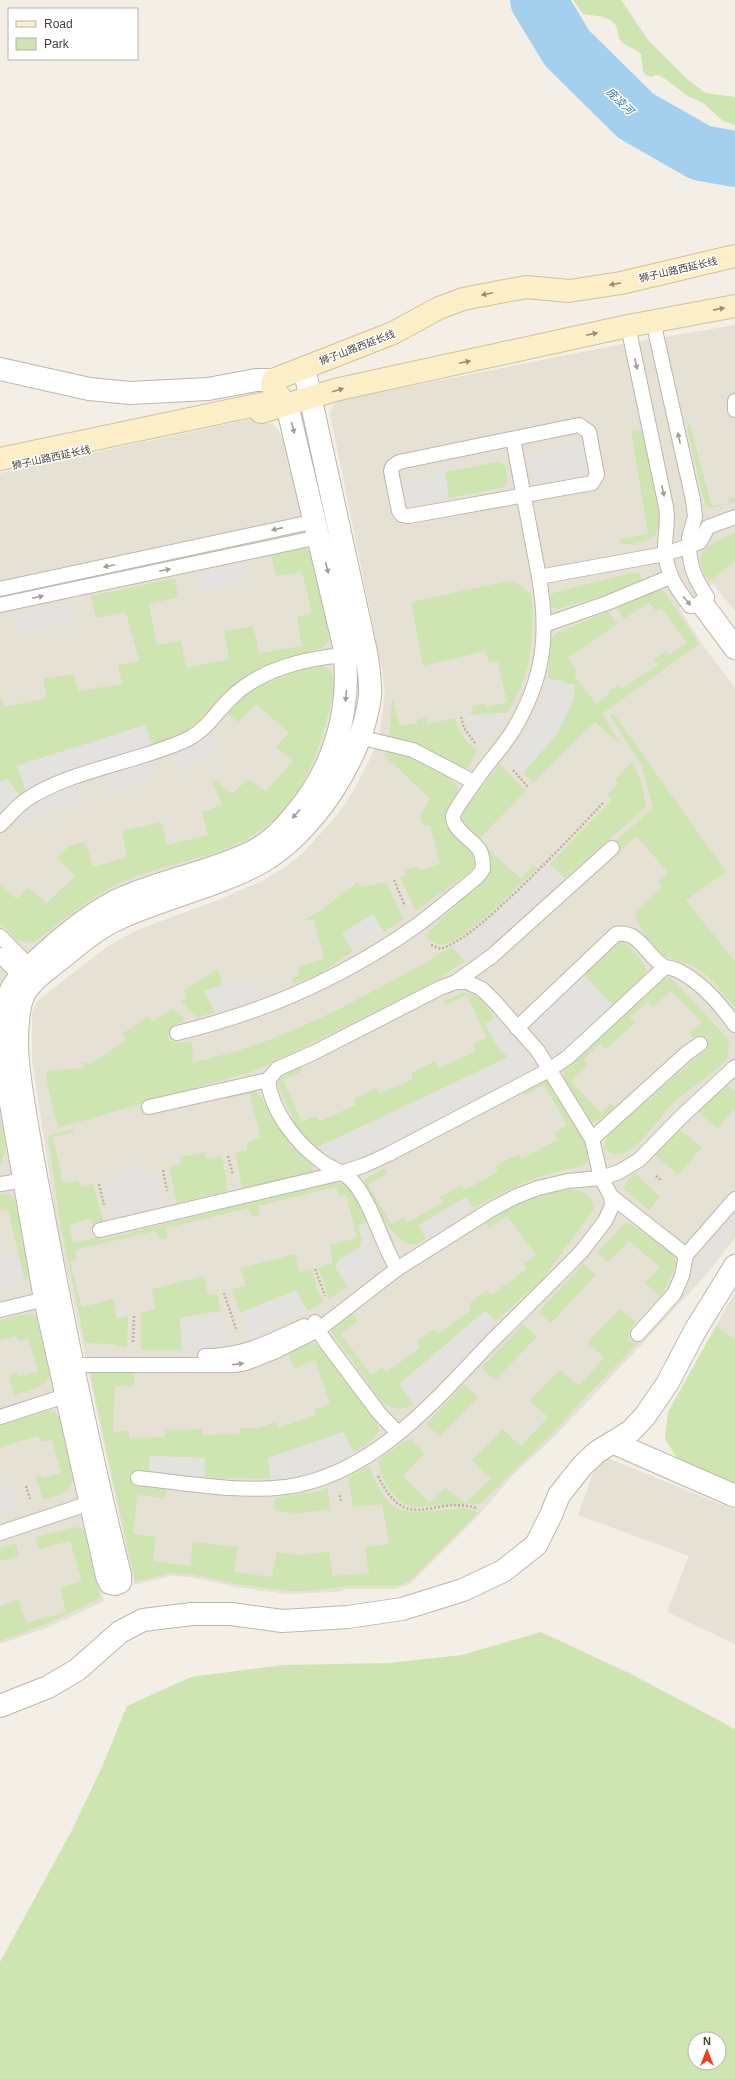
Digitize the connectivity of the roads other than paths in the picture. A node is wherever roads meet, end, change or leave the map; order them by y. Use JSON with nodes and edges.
{"nodes":[{"id":1,"x":735,"y":256,"type":"edge"},
{"id":2,"x":735,"y":306,"type":"edge"},
{"id":3,"x":654,"y":321,"type":"junction"},
{"id":4,"x":628,"y":326,"type":"junction"},
{"id":5,"x":304,"y":368,"type":"junction"},
{"id":6,"x":0,"y":369,"type":"edge"},
{"id":7,"x":279,"y":393,"type":"junction"},
{"id":8,"x":312,"y":398,"type":"junction"},
{"id":9,"x":735,"y":401,"type":"edge"},
{"id":10,"x":735,"y":410,"type":"edge"},
{"id":11,"x":513,"y":439,"type":"junction"},
{"id":12,"x":0,"y":459,"type":"edge"},
{"id":13,"x":0,"y":468,"type":"edge"},
{"id":14,"x":524,"y":495,"type":"junction"},
{"id":15,"x":735,"y":517,"type":"edge"},
{"id":16,"x":317,"y":529,"type":"junction"},
{"id":17,"x":689,"y":546,"type":"junction"},
{"id":18,"x":664,"y":554,"type":"junction"},
{"id":19,"x":539,"y":577,"type":"junction"},
{"id":20,"x":670,"y":578,"type":"junction"},
{"id":21,"x":0,"y":589,"type":"edge"},
{"id":22,"x":0,"y":605,"type":"edge"},
{"id":23,"x":703,"y":606,"type":"junction"},
{"id":24,"x":544,"y":625,"type":"junction"},
{"id":25,"x":735,"y":648,"type":"edge"},
{"id":26,"x":345,"y":655,"type":"junction"},
{"id":27,"x":359,"y":737,"type":"junction"},
{"id":28,"x":474,"y":782,"type":"junction"},
{"id":29,"x":0,"y":826,"type":"edge"},
{"id":30,"x":612,"y":848,"type":"dead end"},
{"id":31,"x":0,"y":936,"type":"edge"},
{"id":32,"x":0,"y":955,"type":"edge"},
{"id":33,"x":665,"y":967,"type":"junction"},
{"id":34,"x":31,"y":976,"type":"junction"},
{"id":35,"x":456,"y":982,"type":"junction"},
{"id":36,"x":735,"y":1025,"type":"edge"},
{"id":37,"x":517,"y":1028,"type":"junction"},
{"id":38,"x":177,"y":1033,"type":"dead end"},
{"id":39,"x":700,"y":1044,"type":"dead end"},
{"id":40,"x":2,"y":1055,"type":"edge"},
{"id":41,"x":735,"y":1058,"type":"edge"},
{"id":42,"x":735,"y":1067,"type":"edge"},
{"id":43,"x":550,"y":1070,"type":"junction"},
{"id":44,"x":268,"y":1080,"type":"junction"},
{"id":45,"x":149,"y":1107,"type":"dead end"},
{"id":46,"x":592,"y":1139,"type":"junction"},
{"id":47,"x":341,"y":1173,"type":"junction"},
{"id":48,"x":600,"y":1174,"type":"junction"},
{"id":49,"x":25,"y":1180,"type":"junction"},
{"id":50,"x":0,"y":1184,"type":"edge"},
{"id":51,"x":611,"y":1196,"type":"junction"},
{"id":52,"x":735,"y":1199,"type":"edge"},
{"id":53,"x":100,"y":1230,"type":"dead end"},
{"id":54,"x":686,"y":1255,"type":"junction"},
{"id":55,"x":395,"y":1266,"type":"junction"},
{"id":56,"x":735,"y":1266,"type":"edge"},
{"id":57,"x":45,"y":1299,"type":"junction"},
{"id":58,"x":0,"y":1310,"type":"edge"},
{"id":59,"x":316,"y":1325,"type":"junction"},
{"id":60,"x":638,"y":1334,"type":"dead end"},
{"id":61,"x":72,"y":1361,"type":"junction"},
{"id":62,"x":68,"y":1394,"type":"junction"},
{"id":63,"x":0,"y":1417,"type":"edge"},
{"id":64,"x":398,"y":1433,"type":"junction"},
{"id":65,"x":614,"y":1443,"type":"junction"},
{"id":66,"x":138,"y":1478,"type":"dead end"},
{"id":67,"x":735,"y":1496,"type":"edge"},
{"id":68,"x":90,"y":1503,"type":"junction"},
{"id":69,"x":0,"y":1533,"type":"edge"},
{"id":70,"x":0,"y":1706,"type":"edge"}],
"edges":[{"from":1,"to":5,"type":"main road","name":"狮子山路西延长线","one_way":true},
{"from":3,"to":2,"type":"main road","name":"狮子山路西延长线","one_way":true},
{"from":3,"to":4,"type":"main road","name":"狮子山路西延长线"},
{"from":17,"to":3,"type":"lane","one_way":true},
{"from":8,"to":4,"type":"main road","name":"狮子山路西延长线","one_way":true},
{"from":4,"to":18,"type":"lane","one_way":true},
{"from":5,"to":7,"type":"main road","name":"狮子山路西延长线"},
{"from":5,"to":8,"type":"street"},
{"from":6,"to":7,"type":"street"},
{"from":7,"to":8,"type":"main road","name":"狮子山路西延长线"},
{"from":7,"to":12,"type":"main road","name":"狮子山路西延长线"},
{"from":7,"to":13,"type":"main road","name":"狮子山路西延长线"},
{"from":7,"to":16,"type":"street","one_way":true},
{"from":8,"to":27,"type":"street"},
{"from":9,"to":10,"type":"lane"},
{"from":11,"to":14,"type":"lane"},
{"from":11,"to":14,"type":"lane"},
{"from":11,"to":14,"type":"lane"},
{"from":14,"to":19,"type":"lane"},
{"from":15,"to":17,"type":"lane"},
{"from":16,"to":21,"type":"lane","one_way":true},
{"from":22,"to":16,"type":"lane","one_way":true},
{"from":16,"to":26,"type":"street","one_way":true},
{"from":17,"to":18,"type":"lane"},
{"from":17,"to":23,"type":"lane"},
{"from":18,"to":19,"type":"lane"},
{"from":18,"to":20,"type":"lane"},
{"from":19,"to":24,"type":"lane"},
{"from":20,"to":23,"type":"lane","one_way":true},
{"from":20,"to":24,"type":"lane"},
{"from":23,"to":25,"type":"street"},
{"from":24,"to":28,"type":"lane"},
{"from":26,"to":29,"type":"lane"},
{"from":26,"to":34,"type":"street","one_way":true},
{"from":27,"to":28,"type":"lane"},
{"from":27,"to":34,"type":"street"},
{"from":28,"to":38,"type":"lane"},
{"from":30,"to":35,"type":"lane"},
{"from":31,"to":34,"type":"lane"},
{"from":32,"to":34,"type":"lane"},
{"from":33,"to":36,"type":"lane"},
{"from":33,"to":37,"type":"lane"},
{"from":33,"to":43,"type":"lane"},
{"from":34,"to":40,"type":"street"},
{"from":34,"to":61,"type":"street"},
{"from":35,"to":37,"type":"lane"},
{"from":35,"to":44,"type":"lane"},
{"from":37,"to":43,"type":"lane"},
{"from":39,"to":46,"type":"lane"},
{"from":40,"to":49,"type":"street"},
{"from":41,"to":48,"type":"lane"},
{"from":42,"to":48,"type":"lane"},
{"from":43,"to":46,"type":"lane"},
{"from":43,"to":47,"type":"lane"},
{"from":44,"to":45,"type":"lane"},
{"from":44,"to":47,"type":"lane"},
{"from":46,"to":48,"type":"lane"},
{"from":47,"to":53,"type":"lane"},
{"from":47,"to":55,"type":"lane"},
{"from":48,"to":51,"type":"lane"},
{"from":48,"to":55,"type":"lane"},
{"from":49,"to":50,"type":"lane"},
{"from":49,"to":57,"type":"street"},
{"from":51,"to":54,"type":"lane"},
{"from":51,"to":64,"type":"lane"},
{"from":52,"to":54,"type":"lane"},
{"from":54,"to":60,"type":"lane"},
{"from":55,"to":59,"type":"lane"},
{"from":55,"to":59,"type":"lane"},
{"from":56,"to":65,"type":"street"},
{"from":57,"to":58,"type":"lane"},
{"from":57,"to":62,"type":"street"},
{"from":59,"to":61,"type":"lane"},
{"from":61,"to":59,"type":"lane","one_way":true},
{"from":59,"to":64,"type":"lane"},
{"from":61,"to":68,"type":"street"},
{"from":62,"to":63,"type":"lane"},
{"from":62,"to":68,"type":"street"},
{"from":64,"to":66,"type":"lane"},
{"from":65,"to":67,"type":"street"},
{"from":65,"to":70,"type":"street"},
{"from":68,"to":69,"type":"lane"}]}
